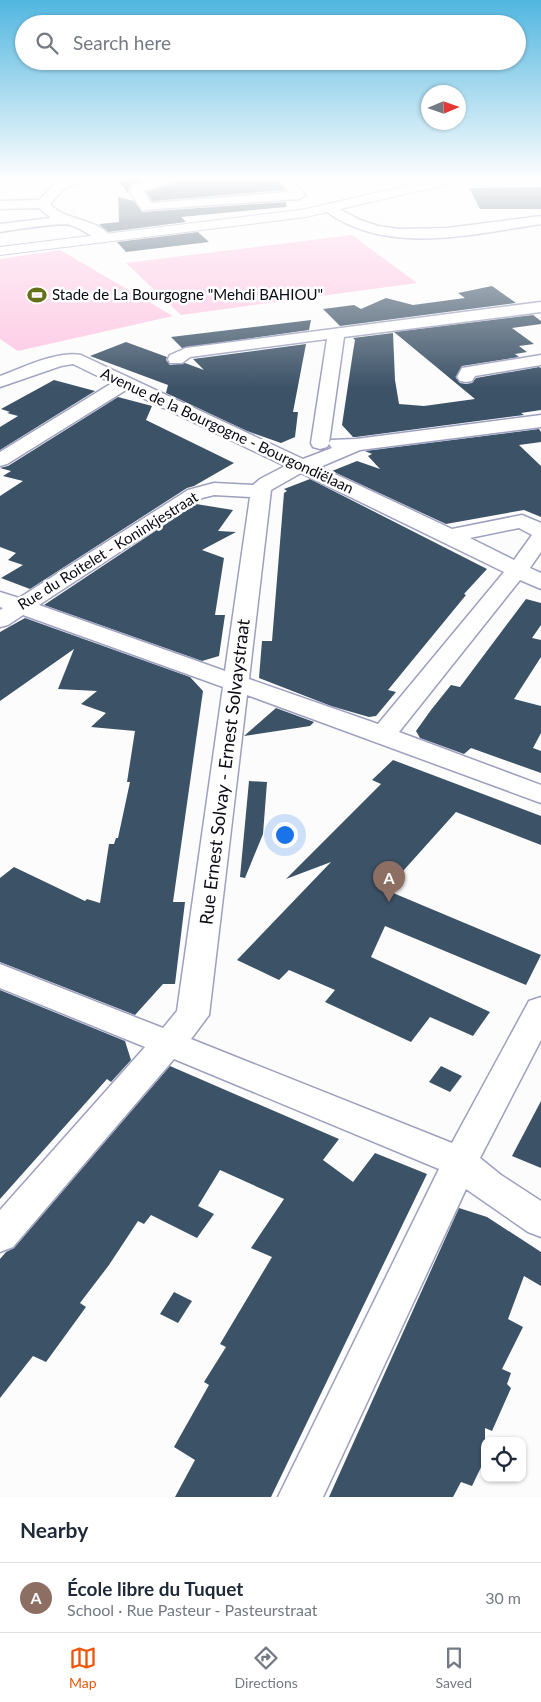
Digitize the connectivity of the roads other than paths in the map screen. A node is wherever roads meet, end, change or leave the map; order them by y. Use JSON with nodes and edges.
{"nodes":[{"id":1,"x":25,"y":248,"type":"edge"},
{"id":2,"x":0,"y":251,"type":"edge"},
{"id":3,"x":541,"y":307,"type":"edge"},
{"id":4,"x":336,"y":333,"type":"junction"},
{"id":5,"x":176,"y":359,"type":"dead end"},
{"id":6,"x":541,"y":360,"type":"edge"},
{"id":7,"x":466,"y":376,"type":"dead end"},
{"id":8,"x":0,"y":382,"type":"edge"},
{"id":9,"x":124,"y":383,"type":"junction"},
{"id":10,"x":541,"y":421,"type":"edge"},
{"id":11,"x":320,"y":444,"type":"junction"},
{"id":12,"x":356,"y":445,"type":"junction"},
{"id":13,"x":280,"y":457,"type":"junction"},
{"id":14,"x":0,"y":460,"type":"edge"},
{"id":15,"x":299,"y":466,"type":"junction"},
{"id":16,"x":260,"y":491,"type":"junction"},
{"id":17,"x":541,"y":531,"type":"edge"},
{"id":18,"x":450,"y":536,"type":"junction"},
{"id":19,"x":541,"y":537,"type":"edge"},
{"id":20,"x":517,"y":570,"type":"junction"},
{"id":21,"x":541,"y":582,"type":"edge"},
{"id":22,"x":7,"y":609,"type":"edge"},
{"id":23,"x":237,"y":684,"type":"junction"},
{"id":24,"x":383,"y":735,"type":"junction"},
{"id":25,"x":541,"y":794,"type":"edge"},
{"id":26,"x":0,"y":975,"type":"edge"},
{"id":27,"x":541,"y":1008,"type":"edge"},
{"id":28,"x":168,"y":1045,"type":"junction"},
{"id":29,"x":460,"y":1162,"type":"junction"},
{"id":30,"x":541,"y":1222,"type":"edge"},
{"id":31,"x":0,"y":1236,"type":"edge"},
{"id":32,"x":300,"y":1497,"type":"edge"}],
"edges":[{"from":1,"to":2,"type":"street"},
{"from":3,"to":4,"type":"street"},
{"from":4,"to":5,"type":"street"},
{"from":4,"to":11,"type":"street"},
{"from":6,"to":7,"type":"street"},
{"from":8,"to":9,"type":"street","name":"Avenue de la Bourgogne - Bourgondiëlaan"},
{"from":9,"to":13,"type":"street","name":"Avenue de la Bourgogne - Bourgondiëlaan"},
{"from":9,"to":14,"type":"street"},
{"from":10,"to":12,"type":"street"},
{"from":11,"to":12,"type":"street"},
{"from":11,"to":13,"type":"street"},
{"from":12,"to":15,"type":"street"},
{"from":13,"to":15,"type":"street","name":"Avenue de la Bourgogne - Bourgondiëlaan"},
{"from":15,"to":16,"type":"street"},
{"from":15,"to":18,"type":"street","name":"Avenue de la Bourgogne - Bourgondiëlaan"},
{"from":16,"to":22,"type":"street","name":"Rue du Roitelet - Koninkjestraat"},
{"from":16,"to":23,"type":"street","name":"Rue Ernest Solvay - Ernest Solvaystraat"},
{"from":17,"to":18,"type":"street"},
{"from":18,"to":20,"type":"street","name":"Avenue de la Bourgogne - Bourgondiëlaan"},
{"from":19,"to":20,"type":"street"},
{"from":20,"to":21,"type":"street","name":"Avenue de la Bourgogne - Bourgondiëlaan"},
{"from":20,"to":24,"type":"street"},
{"from":22,"to":23,"type":"street"},
{"from":23,"to":24,"type":"street"},
{"from":23,"to":28,"type":"street","name":"Rue Ernest Solvay - Ernest Solvaystraat"},
{"from":24,"to":25,"type":"street"},
{"from":26,"to":28,"type":"street"},
{"from":27,"to":29,"type":"street"},
{"from":28,"to":29,"type":"street"},
{"from":28,"to":31,"type":"street","name":"Rue Ernest Solvay - Ernest Solvaystraat"},
{"from":29,"to":30,"type":"street"},
{"from":29,"to":32,"type":"street"}]}
